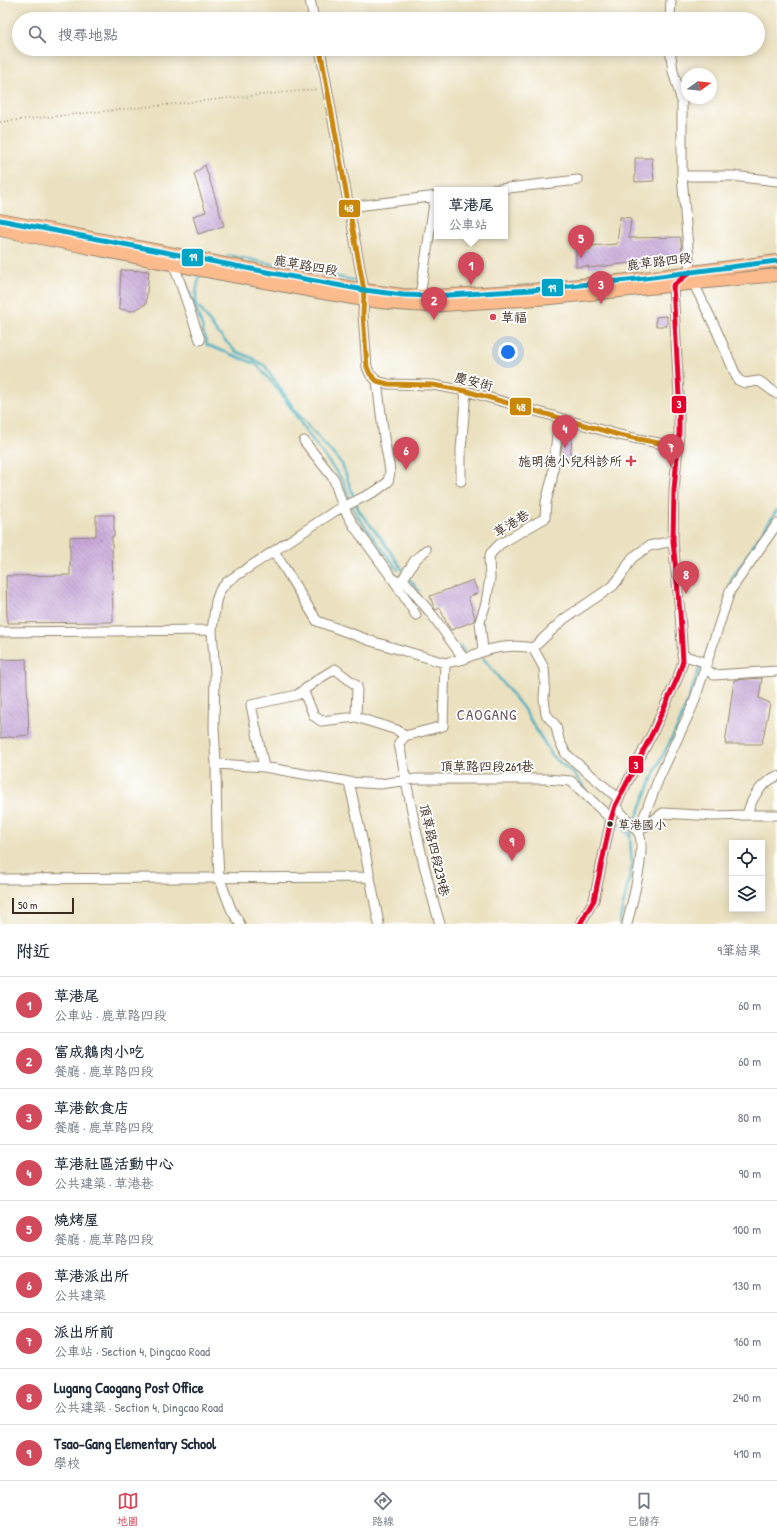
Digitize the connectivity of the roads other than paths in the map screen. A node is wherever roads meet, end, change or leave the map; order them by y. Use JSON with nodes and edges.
{"nodes":[{"id":1,"x":310,"y":0,"type":"edge"},
{"id":2,"x":671,"y":0,"type":"edge"},
{"id":3,"x":313,"y":12,"type":"edge"},
{"id":4,"x":670,"y":12,"type":"edge"},
{"id":5,"x":321,"y":56,"type":"edge"},
{"id":6,"x":671,"y":56,"type":"edge"},
{"id":7,"x":682,"y":176,"type":"junction"},
{"id":8,"x":578,"y":180,"type":"dead end"},
{"id":9,"x":777,"y":181,"type":"edge"},
{"id":10,"x":508,"y":188,"type":"edge"},
{"id":11,"x":434,"y":196,"type":"edge"},
{"id":12,"x":349,"y":207,"type":"junction"},
{"id":13,"x":434,"y":208,"type":"edge"},
{"id":14,"x":0,"y":220,"type":"edge"},
{"id":15,"x":0,"y":230,"type":"edge"},
{"id":16,"x":38,"y":233,"type":"junction"},
{"id":17,"x":61,"y":237,"type":"junction"},
{"id":18,"x":777,"y":261,"type":"edge"},
{"id":19,"x":174,"y":265,"type":"junction"},
{"id":20,"x":690,"y":272,"type":"junction"},
{"id":21,"x":777,"y":275,"type":"edge"},
{"id":22,"x":694,"y":284,"type":"junction"},
{"id":23,"x":673,"y":286,"type":"junction"},
{"id":24,"x":364,"y":295,"type":"junction"},
{"id":25,"x":420,"y":296,"type":"junction"},
{"id":26,"x":200,"y":340,"type":"dead end"},
{"id":27,"x":377,"y":381,"type":"junction"},
{"id":28,"x":466,"y":391,"type":"junction"},
{"id":29,"x":777,"y":394,"type":"edge"},
{"id":30,"x":559,"y":419,"type":"junction"},
{"id":31,"x":304,"y":441,"type":"dead end"},
{"id":32,"x":678,"y":447,"type":"junction"},
{"id":33,"x":461,"y":481,"type":"dead end"},
{"id":34,"x":346,"y":505,"type":"junction"},
{"id":35,"x":777,"y":524,"type":"edge"},
{"id":36,"x":673,"y":540,"type":"junction"},
{"id":37,"x":426,"y":550,"type":"dead end"},
{"id":38,"x":274,"y":551,"type":"junction"},
{"id":39,"x":399,"y":580,"type":"junction"},
{"id":40,"x":416,"y":615,"type":"dead end"},
{"id":41,"x":212,"y":630,"type":"junction"},
{"id":42,"x":0,"y":632,"type":"edge"},
{"id":43,"x":533,"y":648,"type":"junction"},
{"id":44,"x":483,"y":650,"type":"junction"},
{"id":45,"x":682,"y":654,"type":"junction"},
{"id":46,"x":464,"y":659,"type":"junction"},
{"id":47,"x":445,"y":663,"type":"junction"},
{"id":48,"x":705,"y":668,"type":"junction"},
{"id":49,"x":777,"y":670,"type":"edge"},
{"id":50,"x":303,"y":690,"type":"junction"},
{"id":51,"x":356,"y":717,"type":"junction"},
{"id":52,"x":404,"y":736,"type":"junction"},
{"id":53,"x":216,"y":764,"type":"junction"},
{"id":54,"x":264,"y":768,"type":"junction"},
{"id":55,"x":777,"y":776,"type":"edge"},
{"id":56,"x":406,"y":780,"type":"junction"},
{"id":57,"x":349,"y":782,"type":"junction"},
{"id":58,"x":617,"y":802,"type":"junction"},
{"id":59,"x":747,"y":815,"type":"junction"},
{"id":60,"x":777,"y":815,"type":"edge"},
{"id":61,"x":611,"y":819,"type":"junction"},
{"id":62,"x":638,"y":832,"type":"junction"},
{"id":63,"x":219,"y":877,"type":"junction"},
{"id":64,"x":369,"y":877,"type":"junction"},
{"id":65,"x":0,"y":879,"type":"edge"},
{"id":66,"x":240,"y":924,"type":"edge"},
{"id":67,"x":379,"y":924,"type":"edge"},
{"id":68,"x":440,"y":924,"type":"edge"},
{"id":69,"x":580,"y":924,"type":"edge"},
{"id":70,"x":627,"y":924,"type":"edge"}],
"edges":[{"from":1,"to":3,"type":"street"},
{"from":2,"to":4,"type":"street"},
{"from":5,"to":12,"type":"street"},
{"from":6,"to":7,"type":"street"},
{"from":7,"to":9,"type":"street"},
{"from":7,"to":20,"type":"street"},
{"from":8,"to":10,"type":"street"},
{"from":11,"to":12,"type":"street"},
{"from":12,"to":24,"type":"street"},
{"from":13,"to":25,"type":"street"},
{"from":14,"to":16,"type":"main road","name":"鹿草路四段"},
{"from":15,"to":16,"type":"main road","name":"鹿草路四段"},
{"from":16,"to":17,"type":"main road","name":"鹿草路四段"},
{"from":17,"to":19,"type":"main road","name":"鹿草路四段"},
{"from":17,"to":24,"type":"main road","name":"鹿草路四段"},
{"from":18,"to":20,"type":"main road","name":"鹿草路四段"},
{"from":19,"to":24,"type":"main road","name":"鹿草路四段"},
{"from":19,"to":26,"type":"street"},
{"from":20,"to":22,"type":"street"},
{"from":20,"to":23,"type":"street"},
{"from":20,"to":25,"type":"main road","name":"鹿草路四段"},
{"from":21,"to":22,"type":"main road","name":"鹿草路四段"},
{"from":22,"to":23,"type":"main road","name":"鹿草路四段"},
{"from":22,"to":29,"type":"street"},
{"from":23,"to":24,"type":"main road","name":"鹿草路四段"},
{"from":23,"to":32,"type":"street"},
{"from":24,"to":25,"type":"main road","name":"鹿草路四段"},
{"from":24,"to":27,"type":"street"},
{"from":27,"to":28,"type":"street","name":"慶安街"},
{"from":27,"to":34,"type":"street"},
{"from":28,"to":30,"type":"street","name":"慶安街"},
{"from":28,"to":33,"type":"street"},
{"from":30,"to":32,"type":"street","name":"慶安街"},
{"from":30,"to":44,"type":"street","name":"草港巷"},
{"from":31,"to":34,"type":"street"},
{"from":32,"to":36,"type":"street"},
{"from":34,"to":38,"type":"street"},
{"from":34,"to":39,"type":"street"},
{"from":35,"to":48,"type":"street"},
{"from":36,"to":43,"type":"street"},
{"from":36,"to":45,"type":"street"},
{"from":37,"to":39,"type":"street"},
{"from":38,"to":41,"type":"street"},
{"from":38,"to":47,"type":"street"},
{"from":39,"to":40,"type":"street"},
{"from":39,"to":46,"type":"street"},
{"from":41,"to":42,"type":"street"},
{"from":41,"to":53,"type":"street"},
{"from":43,"to":44,"type":"street"},
{"from":43,"to":58,"type":"street"},
{"from":44,"to":46,"type":"street"},
{"from":45,"to":48,"type":"street"},
{"from":45,"to":58,"type":"street"},
{"from":46,"to":47,"type":"street"},
{"from":47,"to":52,"type":"street"},
{"from":48,"to":49,"type":"street"},
{"from":48,"to":62,"type":"street"},
{"from":50,"to":51,"type":"street"},
{"from":50,"to":51,"type":"street"},
{"from":50,"to":54,"type":"street"},
{"from":51,"to":52,"type":"street"},
{"from":52,"to":56,"type":"street","name":"頂草路四段239巷"},
{"from":53,"to":54,"type":"street","name":"頂草路四段261巷"},
{"from":53,"to":63,"type":"street"},
{"from":54,"to":57,"type":"street","name":"頂草路四段261巷"},
{"from":55,"to":59,"type":"street"},
{"from":56,"to":57,"type":"street","name":"頂草路四段261巷"},
{"from":56,"to":61,"type":"street","name":"頂草路四段261巷"},
{"from":56,"to":68,"type":"street","name":"頂草路四段239巷"},
{"from":57,"to":64,"type":"street"},
{"from":58,"to":61,"type":"street"},
{"from":58,"to":62,"type":"street"},
{"from":59,"to":60,"type":"street"},
{"from":59,"to":62,"type":"street"},
{"from":61,"to":69,"type":"street"},
{"from":62,"to":70,"type":"street"},
{"from":63,"to":64,"type":"street"},
{"from":63,"to":65,"type":"street"},
{"from":63,"to":66,"type":"street"},
{"from":64,"to":67,"type":"street"}]}
